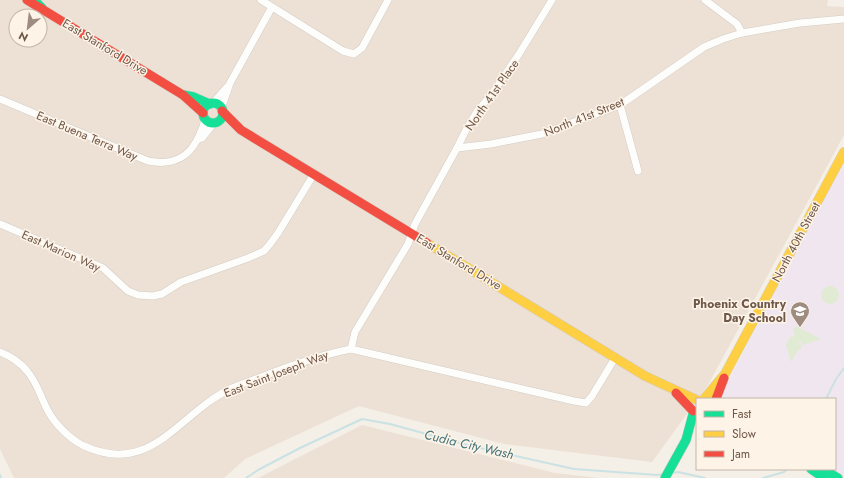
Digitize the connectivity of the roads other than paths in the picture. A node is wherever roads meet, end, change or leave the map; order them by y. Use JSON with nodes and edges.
{"nodes":[{"id":1,"x":27,"y":0,"type":"edge"},
{"id":2,"x":34,"y":0,"type":"edge"},
{"id":3,"x":261,"y":0,"type":"edge"},
{"id":4,"x":388,"y":0,"type":"edge"},
{"id":5,"x":552,"y":0,"type":"edge"},
{"id":6,"x":705,"y":0,"type":"edge"},
{"id":7,"x":272,"y":7,"type":"junction"},
{"id":8,"x":42,"y":8,"type":"joint"},
{"id":9,"x":48,"y":12,"type":"edge"},
{"id":10,"x":844,"y":19,"type":"edge"},
{"id":11,"x":742,"y":33,"type":"junction"},
{"id":12,"x":230,"y":84,"type":"junction"},
{"id":13,"x":183,"y":95,"type":"junction"},
{"id":14,"x":0,"y":99,"type":"edge"},
{"id":15,"x":211,"y":104,"type":"junction"},
{"id":16,"x":620,"y":105,"type":"junction"},
{"id":17,"x":222,"y":110,"type":"junction"},
{"id":18,"x":204,"y":116,"type":"junction"},
{"id":19,"x":216,"y":123,"type":"junction"},
{"id":20,"x":242,"y":130,"type":"junction"},
{"id":21,"x":198,"y":139,"type":"junction"},
{"id":22,"x":457,"y":148,"type":"junction"},
{"id":23,"x":844,"y":152,"type":"edge"},
{"id":24,"x":638,"y":171,"type":"dead end"},
{"id":25,"x":314,"y":174,"type":"junction"},
{"id":26,"x":0,"y":224,"type":"edge"},
{"id":27,"x":412,"y":233,"type":"junction"},
{"id":28,"x":351,"y":349,"type":"junction"},
{"id":29,"x":0,"y":352,"type":"edge"},
{"id":30,"x":615,"y":358,"type":"junction"},
{"id":31,"x":725,"y":374,"type":"junction"},
{"id":32,"x":676,"y":392,"type":"junction"},
{"id":33,"x":705,"y":398,"type":"edge"},
{"id":34,"x":716,"y":398,"type":"edge"},
{"id":35,"x":696,"y":399,"type":"edge"},
{"id":36,"x":695,"y":412,"type":"edge"},
{"id":37,"x":696,"y":430,"type":"edge"},
{"id":38,"x":686,"y":440,"type":"junction"},
{"id":39,"x":812,"y":470,"type":"edge"},
{"id":40,"x":825,"y":470,"type":"edge"},
{"id":41,"x":665,"y":478,"type":"edge"},
{"id":42,"x":824,"y":478,"type":"edge"},
{"id":43,"x":838,"y":478,"type":"edge"}],
"edges":[{"from":1,"to":8,"type":"street","name":"East Stanford Drive"},
{"from":2,"to":8,"type":"street"},
{"from":3,"to":7,"type":"street"},
{"from":4,"to":7,"type":"street"},
{"from":5,"to":22,"type":"street","name":"North 41st Place"},
{"from":6,"to":11,"type":"street"},
{"from":7,"to":12,"type":"street"},
{"from":9,"to":13,"type":"street","name":"East Stanford Drive"},
{"from":10,"to":11,"type":"street","name":"North 41st Street"},
{"from":11,"to":16,"type":"street","name":"North 41st Street"},
{"from":12,"to":15,"type":"street"},
{"from":12,"to":17,"type":"street"},
{"from":13,"to":15,"type":"street","name":"East Stanford Drive"},
{"from":13,"to":18,"type":"street","name":"East Stanford Drive"},
{"from":14,"to":21,"type":"street","name":"East Buena Terra Way"},
{"from":15,"to":17,"type":"street","name":"East Stanford Drive"},
{"from":15,"to":18,"type":"street"},
{"from":16,"to":22,"type":"street","name":"North 41st Street"},
{"from":16,"to":24,"type":"street"},
{"from":17,"to":19,"type":"street"},
{"from":17,"to":20,"type":"street","name":"East Stanford Drive"},
{"from":18,"to":19,"type":"street","name":"East Stanford Drive"},
{"from":18,"to":21,"type":"street"},
{"from":19,"to":20,"type":"street","name":"East Stanford Drive"},
{"from":19,"to":21,"type":"street"},
{"from":20,"to":25,"type":"street","name":"East Stanford Drive"},
{"from":22,"to":27,"type":"street","name":"North 41st Place"},
{"from":23,"to":31,"type":"street","name":"North 40th Street"},
{"from":25,"to":26,"type":"street","name":"East Marion Way"},
{"from":25,"to":27,"type":"street","name":"East Stanford Drive"},
{"from":27,"to":28,"type":"street","name":"North 41st Place"},
{"from":27,"to":30,"type":"street","name":"East Stanford Drive"},
{"from":28,"to":29,"type":"street","name":"East Saint Joseph Way"},
{"from":28,"to":30,"type":"street","name":"East Saint Joseph Way"},
{"from":30,"to":32,"type":"street","name":"East Stanford Drive"},
{"from":31,"to":33,"type":"street","name":"North 40th Street"},
{"from":31,"to":34,"type":"street","name":"North 40th Street"},
{"from":32,"to":35,"type":"street","name":"East Stanford Drive"},
{"from":32,"to":36,"type":"street","name":"East Stanford Drive"},
{"from":36,"to":38,"type":"street"},
{"from":37,"to":38,"type":"street"},
{"from":38,"to":41,"type":"street"},
{"from":39,"to":42,"type":"street"},
{"from":40,"to":43,"type":"street"}]}
